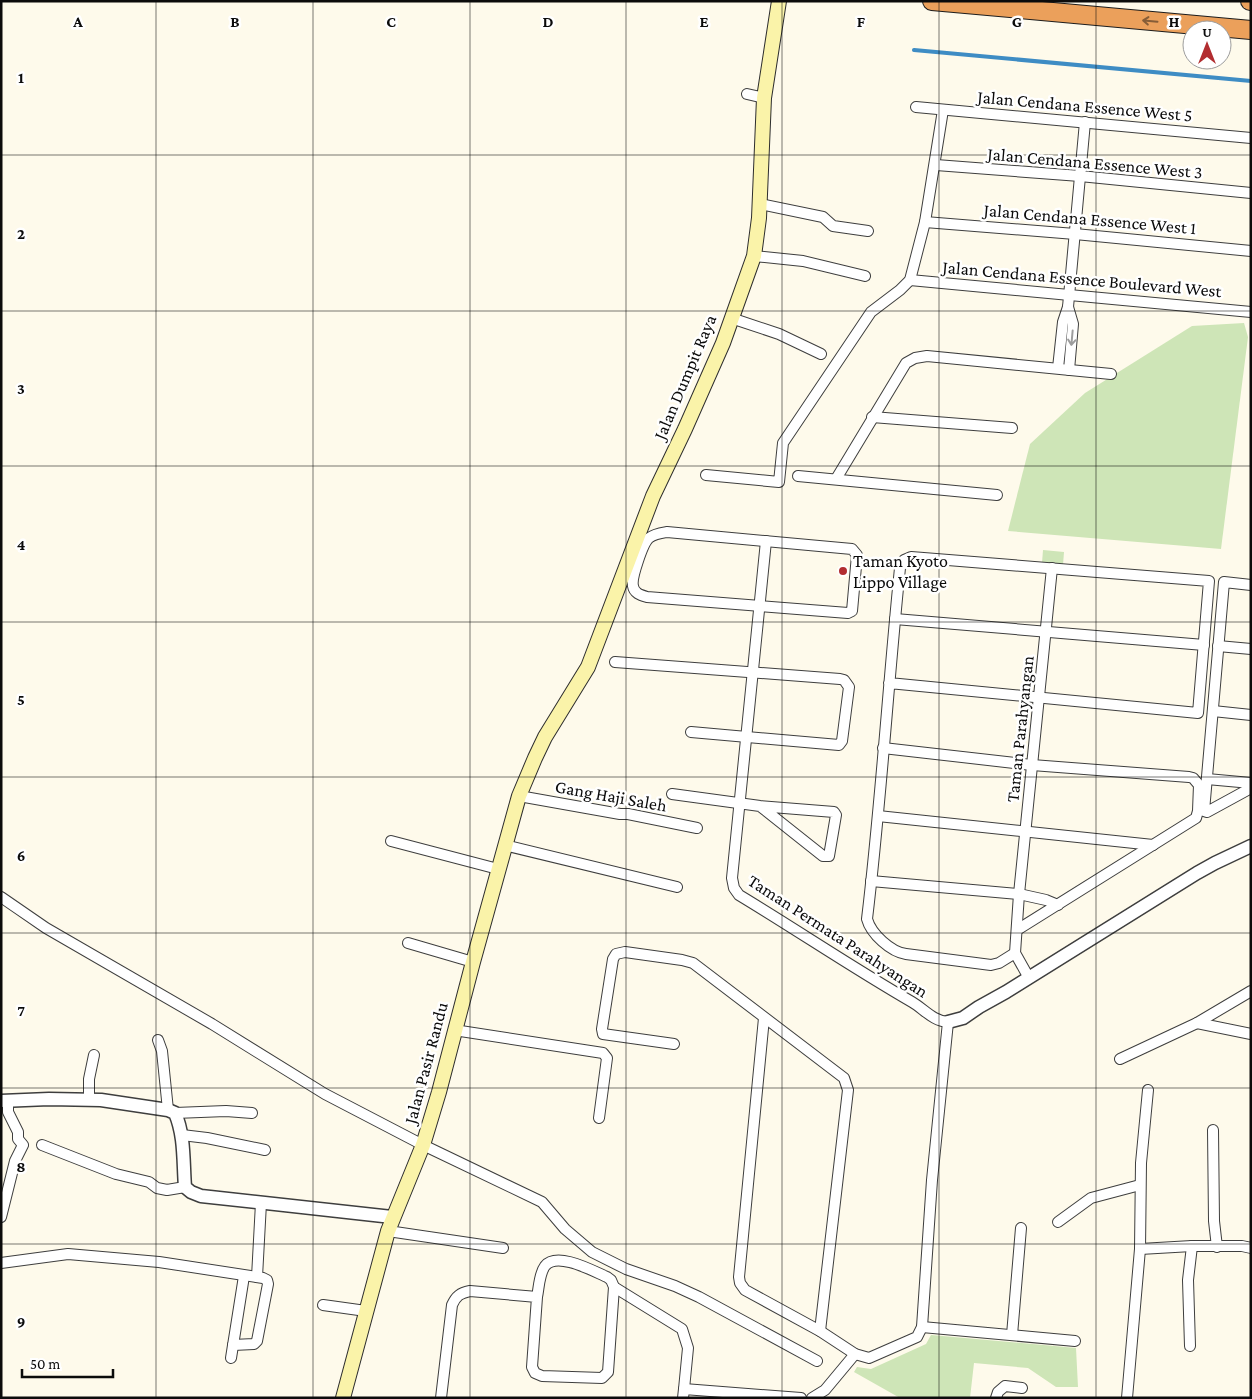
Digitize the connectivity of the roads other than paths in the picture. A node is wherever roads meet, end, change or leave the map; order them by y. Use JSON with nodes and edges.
{"nodes":[{"id":1,"x":932,"y":1,"type":"edge"},
{"id":2,"x":778,"y":5,"type":"edge"},
{"id":3,"x":1251,"y":30,"type":"edge"},
{"id":4,"x":747,"y":94,"type":"dead end"},
{"id":5,"x":764,"y":98,"type":"junction"},
{"id":6,"x":916,"y":106,"type":"dead end"},
{"id":7,"x":944,"y":110,"type":"junction"},
{"id":8,"x":1085,"y":122,"type":"junction"},
{"id":9,"x":1251,"y":138,"type":"edge"},
{"id":10,"x":936,"y":165,"type":"junction"},
{"id":11,"x":1080,"y":176,"type":"junction"},
{"id":12,"x":1251,"y":194,"type":"edge"},
{"id":13,"x":760,"y":204,"type":"junction"},
{"id":14,"x":925,"y":222,"type":"junction"},
{"id":15,"x":868,"y":231,"type":"dead end"},
{"id":16,"x":1075,"y":234,"type":"junction"},
{"id":17,"x":1251,"y":251,"type":"edge"},
{"id":18,"x":754,"y":256,"type":"junction"},
{"id":19,"x":865,"y":276,"type":"dead end"},
{"id":20,"x":910,"y":280,"type":"junction"},
{"id":21,"x":1070,"y":295,"type":"junction"},
{"id":22,"x":1068,"y":307,"type":"junction"},
{"id":23,"x":1251,"y":312,"type":"edge"},
{"id":24,"x":732,"y":318,"type":"junction"},
{"id":25,"x":821,"y":354,"type":"dead end"},
{"id":26,"x":1058,"y":368,"type":"junction"},
{"id":27,"x":1069,"y":370,"type":"junction"},
{"id":28,"x":1111,"y":374,"type":"dead end"},
{"id":29,"x":872,"y":417,"type":"junction"},
{"id":30,"x":1012,"y":428,"type":"dead end"},
{"id":31,"x":706,"y":475,"type":"dead end"},
{"id":32,"x":798,"y":476,"type":"dead end"},
{"id":33,"x":836,"y":480,"type":"junction"},
{"id":34,"x":997,"y":495,"type":"dead end"},
{"id":35,"x":766,"y":541,"type":"junction"},
{"id":36,"x":1052,"y":568,"type":"junction"},
{"id":37,"x":1251,"y":585,"type":"edge"},
{"id":38,"x":759,"y":606,"type":"junction"},
{"id":39,"x":894,"y":619,"type":"junction"},
{"id":40,"x":1046,"y":632,"type":"junction"},
{"id":41,"x":1204,"y":645,"type":"junction"},
{"id":42,"x":1218,"y":646,"type":"junction"},
{"id":43,"x":1251,"y":649,"type":"edge"},
{"id":44,"x":615,"y":662,"type":"dead end"},
{"id":45,"x":752,"y":672,"type":"junction"},
{"id":46,"x":889,"y":684,"type":"junction"},
{"id":47,"x":1040,"y":698,"type":"junction"},
{"id":48,"x":1213,"y":712,"type":"junction"},
{"id":49,"x":1251,"y":715,"type":"edge"},
{"id":50,"x":691,"y":732,"type":"dead end"},
{"id":51,"x":746,"y":736,"type":"junction"},
{"id":52,"x":545,"y":737,"type":"joint"},
{"id":53,"x":884,"y":748,"type":"junction"},
{"id":54,"x":1032,"y":765,"type":"junction"},
{"id":55,"x":1207,"y":778,"type":"junction"},
{"id":56,"x":1251,"y":783,"type":"edge"},
{"id":57,"x":1251,"y":788,"type":"edge"},
{"id":58,"x":672,"y":794,"type":"dead end"},
{"id":59,"x":520,"y":796,"type":"junction"},
{"id":60,"x":740,"y":803,"type":"junction"},
{"id":61,"x":760,"y":806,"type":"junction"},
{"id":62,"x":878,"y":816,"type":"junction"},
{"id":63,"x":697,"y":828,"type":"dead end"},
{"id":64,"x":1026,"y":831,"type":"junction"},
{"id":65,"x":390,"y":841,"type":"dead end"},
{"id":66,"x":504,"y":845,"type":"junction"},
{"id":67,"x":1154,"y":845,"type":"junction"},
{"id":68,"x":1251,"y":846,"type":"edge"},
{"id":69,"x":498,"y":868,"type":"junction"},
{"id":70,"x":871,"y":881,"type":"junction"},
{"id":71,"x":678,"y":887,"type":"dead end"},
{"id":72,"x":1019,"y":894,"type":"junction"},
{"id":73,"x":1,"y":897,"type":"edge"},
{"id":74,"x":1058,"y":905,"type":"junction"},
{"id":75,"x":1017,"y":930,"type":"junction"},
{"id":76,"x":408,"y":943,"type":"dead end"},
{"id":77,"x":1015,"y":953,"type":"junction"},
{"id":78,"x":472,"y":962,"type":"junction"},
{"id":79,"x":1029,"y":978,"type":"junction"},
{"id":80,"x":1251,"y":991,"type":"edge"},
{"id":81,"x":764,"y":1018,"type":"junction"},
{"id":82,"x":948,"y":1022,"type":"junction"},
{"id":83,"x":1197,"y":1023,"type":"junction"},
{"id":84,"x":454,"y":1030,"type":"junction"},
{"id":85,"x":1251,"y":1034,"type":"edge"},
{"id":86,"x":158,"y":1040,"type":"dead end"},
{"id":87,"x":674,"y":1044,"type":"dead end"},
{"id":88,"x":94,"y":1055,"type":"dead end"},
{"id":89,"x":1120,"y":1059,"type":"dead end"},
{"id":90,"x":1148,"y":1090,"type":"dead end"},
{"id":91,"x":5,"y":1100,"type":"edge"},
{"id":92,"x":89,"y":1100,"type":"junction"},
{"id":93,"x":171,"y":1112,"type":"junction"},
{"id":94,"x":252,"y":1113,"type":"dead end"},
{"id":95,"x":600,"y":1118,"type":"dead end"},
{"id":96,"x":1213,"y":1130,"type":"dead end"},
{"id":97,"x":182,"y":1135,"type":"junction"},
{"id":98,"x":42,"y":1145,"type":"dead end"},
{"id":99,"x":423,"y":1145,"type":"junction"},
{"id":100,"x":265,"y":1150,"type":"dead end"},
{"id":101,"x":1140,"y":1185,"type":"junction"},
{"id":102,"x":184,"y":1187,"type":"junction"},
{"id":103,"x":261,"y":1203,"type":"junction"},
{"id":104,"x":1,"y":1217,"type":"edge"},
{"id":105,"x":1058,"y":1222,"type":"dead end"},
{"id":106,"x":390,"y":1224,"type":"junction"},
{"id":107,"x":1021,"y":1228,"type":"dead end"},
{"id":108,"x":1192,"y":1246,"type":"junction"},
{"id":109,"x":1217,"y":1247,"type":"junction"},
{"id":110,"x":503,"y":1248,"type":"dead end"},
{"id":111,"x":1251,"y":1248,"type":"edge"},
{"id":112,"x":1140,"y":1249,"type":"junction"},
{"id":113,"x":1,"y":1263,"type":"edge"},
{"id":114,"x":244,"y":1276,"type":"junction"},
{"id":115,"x":257,"y":1277,"type":"junction"},
{"id":116,"x":614,"y":1287,"type":"junction"},
{"id":117,"x":537,"y":1297,"type":"junction"},
{"id":118,"x":323,"y":1305,"type":"dead end"},
{"id":119,"x":366,"y":1311,"type":"junction"},
{"id":120,"x":922,"y":1328,"type":"junction"},
{"id":121,"x":820,"y":1330,"type":"junction"},
{"id":122,"x":1012,"y":1335,"type":"junction"},
{"id":123,"x":1075,"y":1341,"type":"dead end"},
{"id":124,"x":233,"y":1345,"type":"junction"},
{"id":125,"x":1190,"y":1346,"type":"dead end"},
{"id":126,"x":855,"y":1354,"type":"junction"},
{"id":127,"x":231,"y":1358,"type":"dead end"},
{"id":128,"x":817,"y":1361,"type":"dead end"},
{"id":129,"x":1022,"y":1388,"type":"dead end"},
{"id":130,"x":683,"y":1394,"type":"edge"},
{"id":131,"x":343,"y":1398,"type":"edge"},
{"id":132,"x":441,"y":1398,"type":"edge"},
{"id":133,"x":801,"y":1398,"type":"edge"},
{"id":134,"x":812,"y":1398,"type":"edge"},
{"id":135,"x":996,"y":1398,"type":"edge"},
{"id":136,"x":1126,"y":1398,"type":"edge"}],
"edges":[{"from":3,"to":1,"type":"highway","one_way":true},
{"from":2,"to":5,"type":"main road","name":"Jalan Dumpit Raya"},
{"from":4,"to":5,"type":"street"},
{"from":5,"to":13,"type":"main road","name":"Jalan Dumpit Raya"},
{"from":6,"to":7,"type":"street","name":"Jalan Cendana Essence West 5"},
{"from":7,"to":8,"type":"street","name":"Jalan Cendana Essence West 5"},
{"from":7,"to":10,"type":"street"},
{"from":8,"to":9,"type":"street","name":"Jalan Cendana Essence West 5"},
{"from":8,"to":11,"type":"street"},
{"from":10,"to":11,"type":"street","name":"Jalan Cendana Essence West 3"},
{"from":10,"to":14,"type":"street"},
{"from":11,"to":12,"type":"street","name":"Jalan Cendana Essence West 3"},
{"from":11,"to":16,"type":"street"},
{"from":13,"to":15,"type":"street"},
{"from":13,"to":18,"type":"main road","name":"Jalan Dumpit Raya"},
{"from":14,"to":16,"type":"street","name":"Jalan Cendana Essence West 1"},
{"from":14,"to":20,"type":"street"},
{"from":16,"to":17,"type":"street","name":"Jalan Cendana Essence West 1"},
{"from":16,"to":21,"type":"street"},
{"from":18,"to":19,"type":"street"},
{"from":18,"to":24,"type":"main road","name":"Jalan Dumpit Raya"},
{"from":20,"to":21,"type":"street","name":"Jalan Cendana Essence Boulevard West"},
{"from":20,"to":31,"type":"street"},
{"from":21,"to":22,"type":"street"},
{"from":21,"to":23,"type":"street","name":"Jalan Cendana Essence Boulevard West"},
{"from":22,"to":26,"type":"street"},
{"from":22,"to":27,"type":"street","one_way":true},
{"from":24,"to":25,"type":"street"},
{"from":24,"to":52,"type":"main road","name":"Jalan Dumpit Raya"},
{"from":26,"to":27,"type":"street"},
{"from":26,"to":29,"type":"street"},
{"from":27,"to":28,"type":"street"},
{"from":29,"to":30,"type":"street"},
{"from":29,"to":33,"type":"street"},
{"from":32,"to":33,"type":"street"},
{"from":33,"to":34,"type":"street"},
{"from":35,"to":38,"type":"street","name":"Taman Permata Parahyangan"},
{"from":35,"to":38,"type":"street"},
{"from":35,"to":38,"type":"street"},
{"from":36,"to":39,"type":"street"},
{"from":36,"to":40,"type":"street","name":"Taman Parahyangan"},
{"from":36,"to":41,"type":"street"},
{"from":37,"to":42,"type":"street"},
{"from":38,"to":45,"type":"street","name":"Taman Permata Parahyangan"},
{"from":39,"to":40,"type":"street"},
{"from":39,"to":46,"type":"street"},
{"from":40,"to":41,"type":"street"},
{"from":40,"to":47,"type":"street","name":"Taman Parahyangan"},
{"from":41,"to":47,"type":"street"},
{"from":42,"to":43,"type":"street"},
{"from":42,"to":48,"type":"street"},
{"from":44,"to":45,"type":"street"},
{"from":45,"to":51,"type":"street","name":"Taman Permata Parahyangan"},
{"from":45,"to":51,"type":"street"},
{"from":46,"to":47,"type":"street"},
{"from":46,"to":53,"type":"street"},
{"from":47,"to":54,"type":"street","name":"Taman Parahyangan"},
{"from":48,"to":49,"type":"street"},
{"from":48,"to":55,"type":"street"},
{"from":50,"to":51,"type":"street"},
{"from":51,"to":60,"type":"street","name":"Taman Permata Parahyangan"},
{"from":52,"to":59,"type":"main road","name":"Jalan Pasir Randu"},
{"from":53,"to":54,"type":"street"},
{"from":53,"to":62,"type":"street"},
{"from":54,"to":64,"type":"street","name":"Taman Parahyangan"},
{"from":54,"to":67,"type":"street"},
{"from":55,"to":56,"type":"street"},
{"from":55,"to":57,"type":"street"},
{"from":58,"to":60,"type":"street"},
{"from":59,"to":63,"type":"street","name":"Gang Haji Saleh"},
{"from":59,"to":66,"type":"main road","name":"Jalan Pasir Randu"},
{"from":60,"to":61,"type":"street"},
{"from":60,"to":82,"type":"street","name":"Taman Permata Parahyangan"},
{"from":61,"to":61,"type":"street"},
{"from":62,"to":64,"type":"street"},
{"from":62,"to":70,"type":"street"},
{"from":64,"to":67,"type":"street"},
{"from":64,"to":72,"type":"street","name":"Taman Parahyangan"},
{"from":65,"to":69,"type":"street"},
{"from":66,"to":69,"type":"main road","name":"Jalan Pasir Randu"},
{"from":66,"to":71,"type":"street"},
{"from":67,"to":74,"type":"street"},
{"from":68,"to":79,"type":"street"},
{"from":69,"to":78,"type":"main road","name":"Jalan Pasir Randu"},
{"from":70,"to":72,"type":"street"},
{"from":70,"to":77,"type":"street"},
{"from":72,"to":74,"type":"street"},
{"from":72,"to":75,"type":"street","name":"Taman Parahyangan"},
{"from":73,"to":99,"type":"street"},
{"from":74,"to":75,"type":"street"},
{"from":75,"to":77,"type":"street","name":"Taman Parahyangan"},
{"from":76,"to":78,"type":"street"},
{"from":77,"to":79,"type":"street"},
{"from":78,"to":84,"type":"main road","name":"Jalan Pasir Randu"},
{"from":79,"to":82,"type":"street"},
{"from":80,"to":83,"type":"street"},
{"from":81,"to":87,"type":"street"},
{"from":81,"to":121,"type":"street"},
{"from":81,"to":121,"type":"street"},
{"from":82,"to":120,"type":"street"},
{"from":83,"to":85,"type":"street"},
{"from":83,"to":89,"type":"street"},
{"from":84,"to":95,"type":"street"},
{"from":84,"to":99,"type":"main road","name":"Jalan Pasir Randu"},
{"from":86,"to":93,"type":"street"},
{"from":88,"to":92,"type":"street"},
{"from":90,"to":101,"type":"street"},
{"from":91,"to":92,"type":"street"},
{"from":91,"to":104,"type":"street"},
{"from":92,"to":93,"type":"street"},
{"from":93,"to":94,"type":"street"},
{"from":93,"to":97,"type":"street"},
{"from":96,"to":109,"type":"street"},
{"from":97,"to":100,"type":"street"},
{"from":97,"to":102,"type":"street"},
{"from":98,"to":102,"type":"street"},
{"from":99,"to":106,"type":"main road","name":"Jalan Pasir Randu"},
{"from":99,"to":128,"type":"street"},
{"from":101,"to":105,"type":"street"},
{"from":101,"to":112,"type":"street"},
{"from":102,"to":103,"type":"street"},
{"from":103,"to":106,"type":"street"},
{"from":103,"to":115,"type":"street"},
{"from":106,"to":110,"type":"street"},
{"from":106,"to":119,"type":"main road","name":"Jalan Pasir Randu"},
{"from":107,"to":122,"type":"street"},
{"from":108,"to":109,"type":"street"},
{"from":108,"to":112,"type":"street"},
{"from":108,"to":125,"type":"street"},
{"from":109,"to":111,"type":"street"},
{"from":112,"to":136,"type":"street"},
{"from":113,"to":114,"type":"street"},
{"from":114,"to":115,"type":"street"},
{"from":114,"to":124,"type":"street"},
{"from":115,"to":124,"type":"street"},
{"from":116,"to":117,"type":"street"},
{"from":116,"to":117,"type":"street"},
{"from":116,"to":130,"type":"street"},
{"from":117,"to":132,"type":"street"},
{"from":118,"to":119,"type":"street"},
{"from":119,"to":131,"type":"main road","name":"Jalan Pasir Randu"},
{"from":120,"to":122,"type":"street"},
{"from":120,"to":126,"type":"street"},
{"from":121,"to":126,"type":"street"},
{"from":122,"to":123,"type":"street"},
{"from":124,"to":127,"type":"street"},
{"from":126,"to":134,"type":"street"},
{"from":129,"to":135,"type":"street"},
{"from":130,"to":133,"type":"street"}]}
